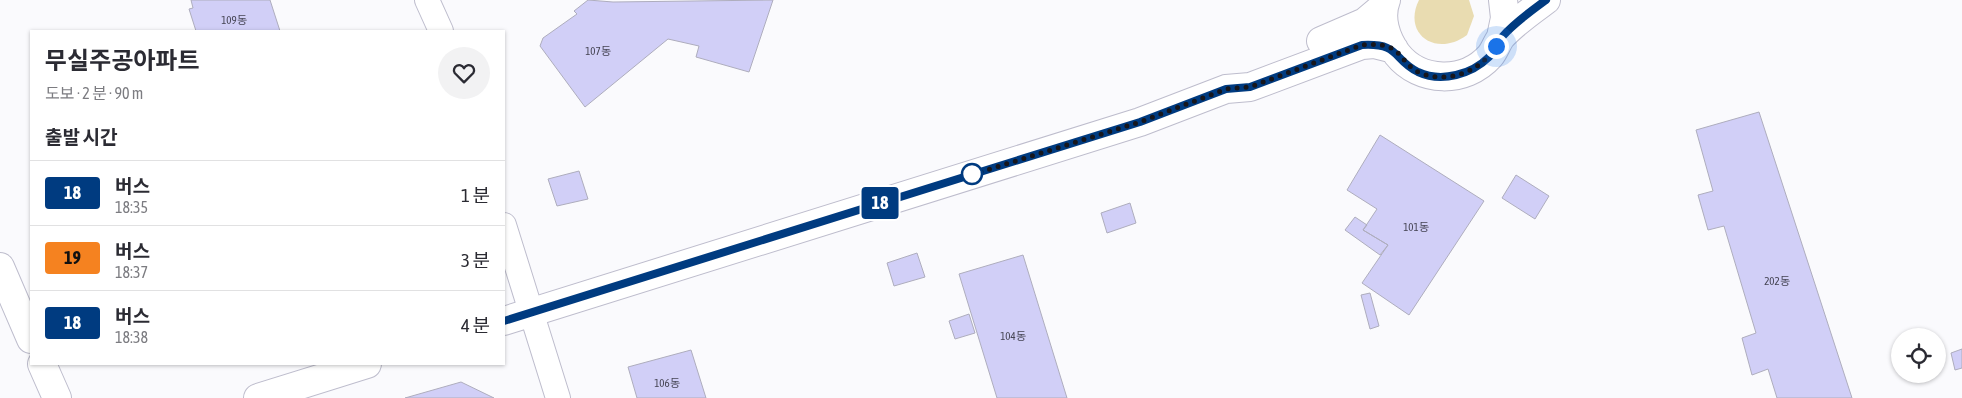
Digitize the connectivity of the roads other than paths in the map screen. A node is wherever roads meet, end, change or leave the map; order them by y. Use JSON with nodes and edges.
{"nodes":[{"id":1,"x":427,"y":0,"type":"edge"},
{"id":2,"x":1503,"y":0,"type":"edge"},
{"id":3,"x":1546,"y":0,"type":"edge"},
{"id":4,"x":1385,"y":3,"type":"edge"},
{"id":5,"x":441,"y":30,"type":"edge"},
{"id":6,"x":1501,"y":38,"type":"junction"},
{"id":7,"x":1394,"y":49,"type":"junction"},
{"id":8,"x":1226,"y":89,"type":"junction"},
{"id":9,"x":505,"y":228,"type":"edge"},
{"id":10,"x":0,"y":267,"type":"edge"},
{"id":11,"x":530,"y":313,"type":"junction"},
{"id":12,"x":505,"y":321,"type":"edge"},
{"id":13,"x":30,"y":337,"type":"edge"},
{"id":14,"x":42,"y":365,"type":"edge"},
{"id":15,"x":364,"y":365,"type":"edge"},
{"id":16,"x":57,"y":398,"type":"edge"},
{"id":17,"x":258,"y":398,"type":"edge"},
{"id":18,"x":558,"y":398,"type":"edge"}],
"edges":[{"from":1,"to":5,"type":"lane"},
{"from":2,"to":6,"type":"street"},
{"from":3,"to":6,"type":"street"},
{"from":4,"to":7,"type":"street"},
{"from":4,"to":8,"type":"street"},
{"from":6,"to":7,"type":"street"},
{"from":7,"to":8,"type":"street"},
{"from":8,"to":11,"type":"street"},
{"from":9,"to":11,"type":"lane"},
{"from":10,"to":13,"type":"street"},
{"from":11,"to":12,"type":"street"},
{"from":11,"to":18,"type":"lane"},
{"from":14,"to":16,"type":"street"},
{"from":15,"to":17,"type":"street"}]}
